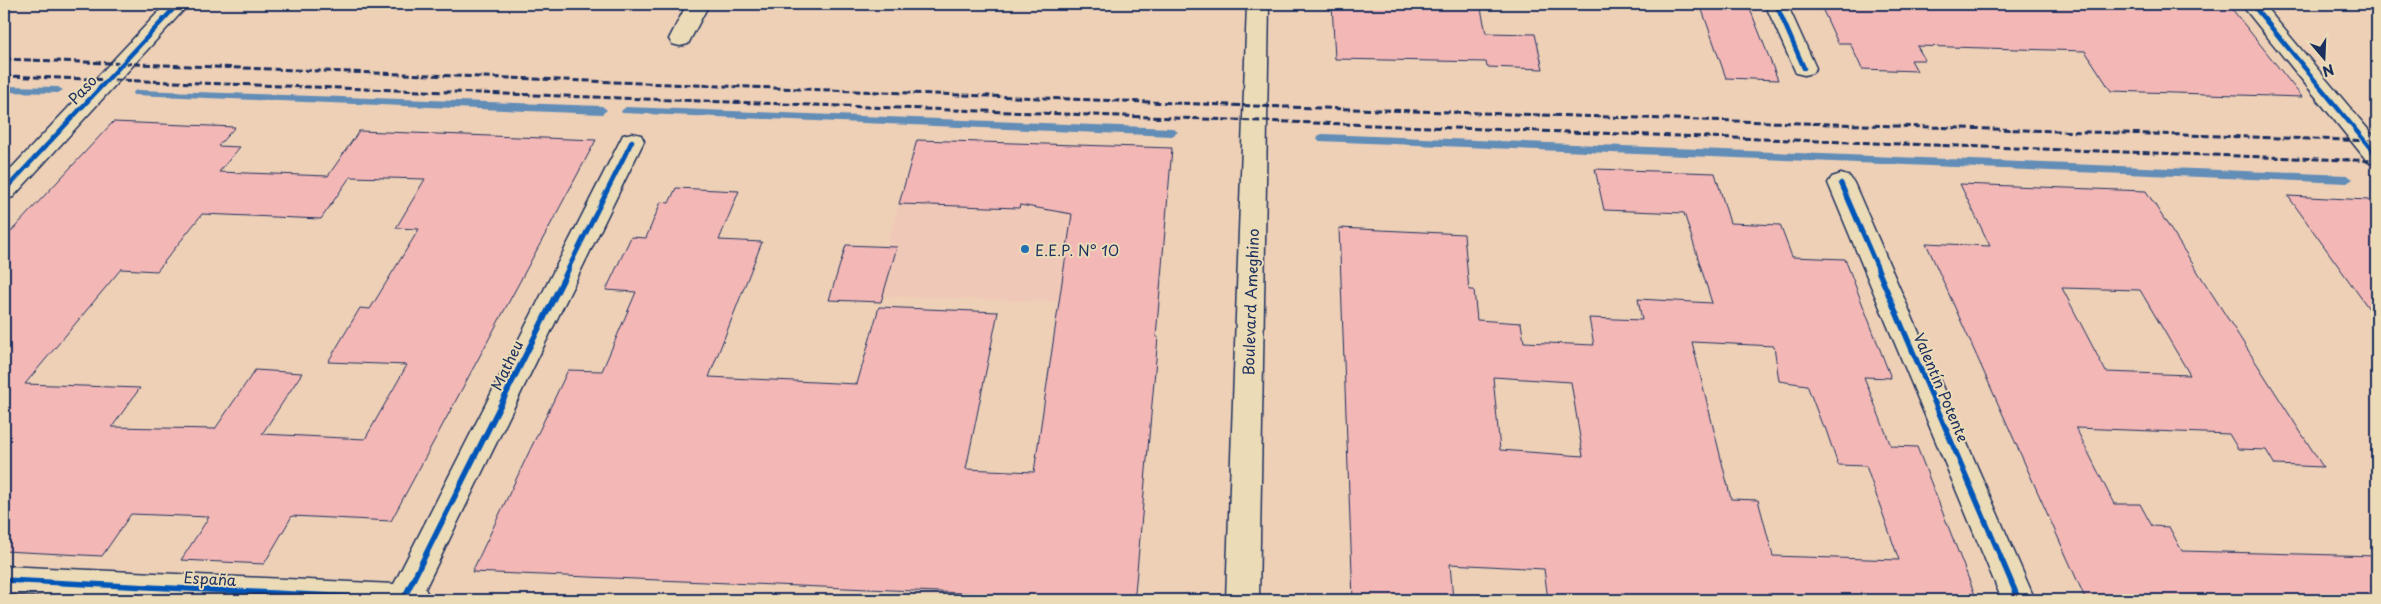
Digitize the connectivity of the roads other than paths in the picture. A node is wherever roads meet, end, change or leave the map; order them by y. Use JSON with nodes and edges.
{"nodes":[{"id":1,"x":178,"y":4,"type":"edge"},
{"id":2,"x":698,"y":4,"type":"edge"},
{"id":3,"x":1258,"y":4,"type":"edge"},
{"id":4,"x":1776,"y":4,"type":"edge"},
{"id":5,"x":2252,"y":4,"type":"edge"},
{"id":6,"x":680,"y":39,"type":"dead end"},
{"id":7,"x":1804,"y":68,"type":"dead end"},
{"id":8,"x":632,"y":141,"type":"dead end"},
{"id":9,"x":2377,"y":156,"type":"edge"},
{"id":10,"x":1841,"y":183,"type":"dead end"},
{"id":11,"x":4,"y":191,"type":"edge"},
{"id":12,"x":4,"y":580,"type":"edge"},
{"id":13,"x":403,"y":600,"type":"edge"},
{"id":14,"x":415,"y":600,"type":"edge"},
{"id":15,"x":1242,"y":600,"type":"edge"},
{"id":16,"x":2019,"y":600,"type":"edge"}],
"edges":[{"from":1,"to":11,"type":"street","name":"Paso"},
{"from":2,"to":6,"type":"street"},
{"from":3,"to":15,"type":"street","name":"Boulevard Ameghino"},
{"from":4,"to":7,"type":"street"},
{"from":5,"to":9,"type":"street"},
{"from":8,"to":13,"type":"street","name":"Matheu"},
{"from":10,"to":16,"type":"street","name":"Valentín Potente"},
{"from":12,"to":13,"type":"street","name":"España"},
{"from":13,"to":14,"type":"street","name":"España"}]}
